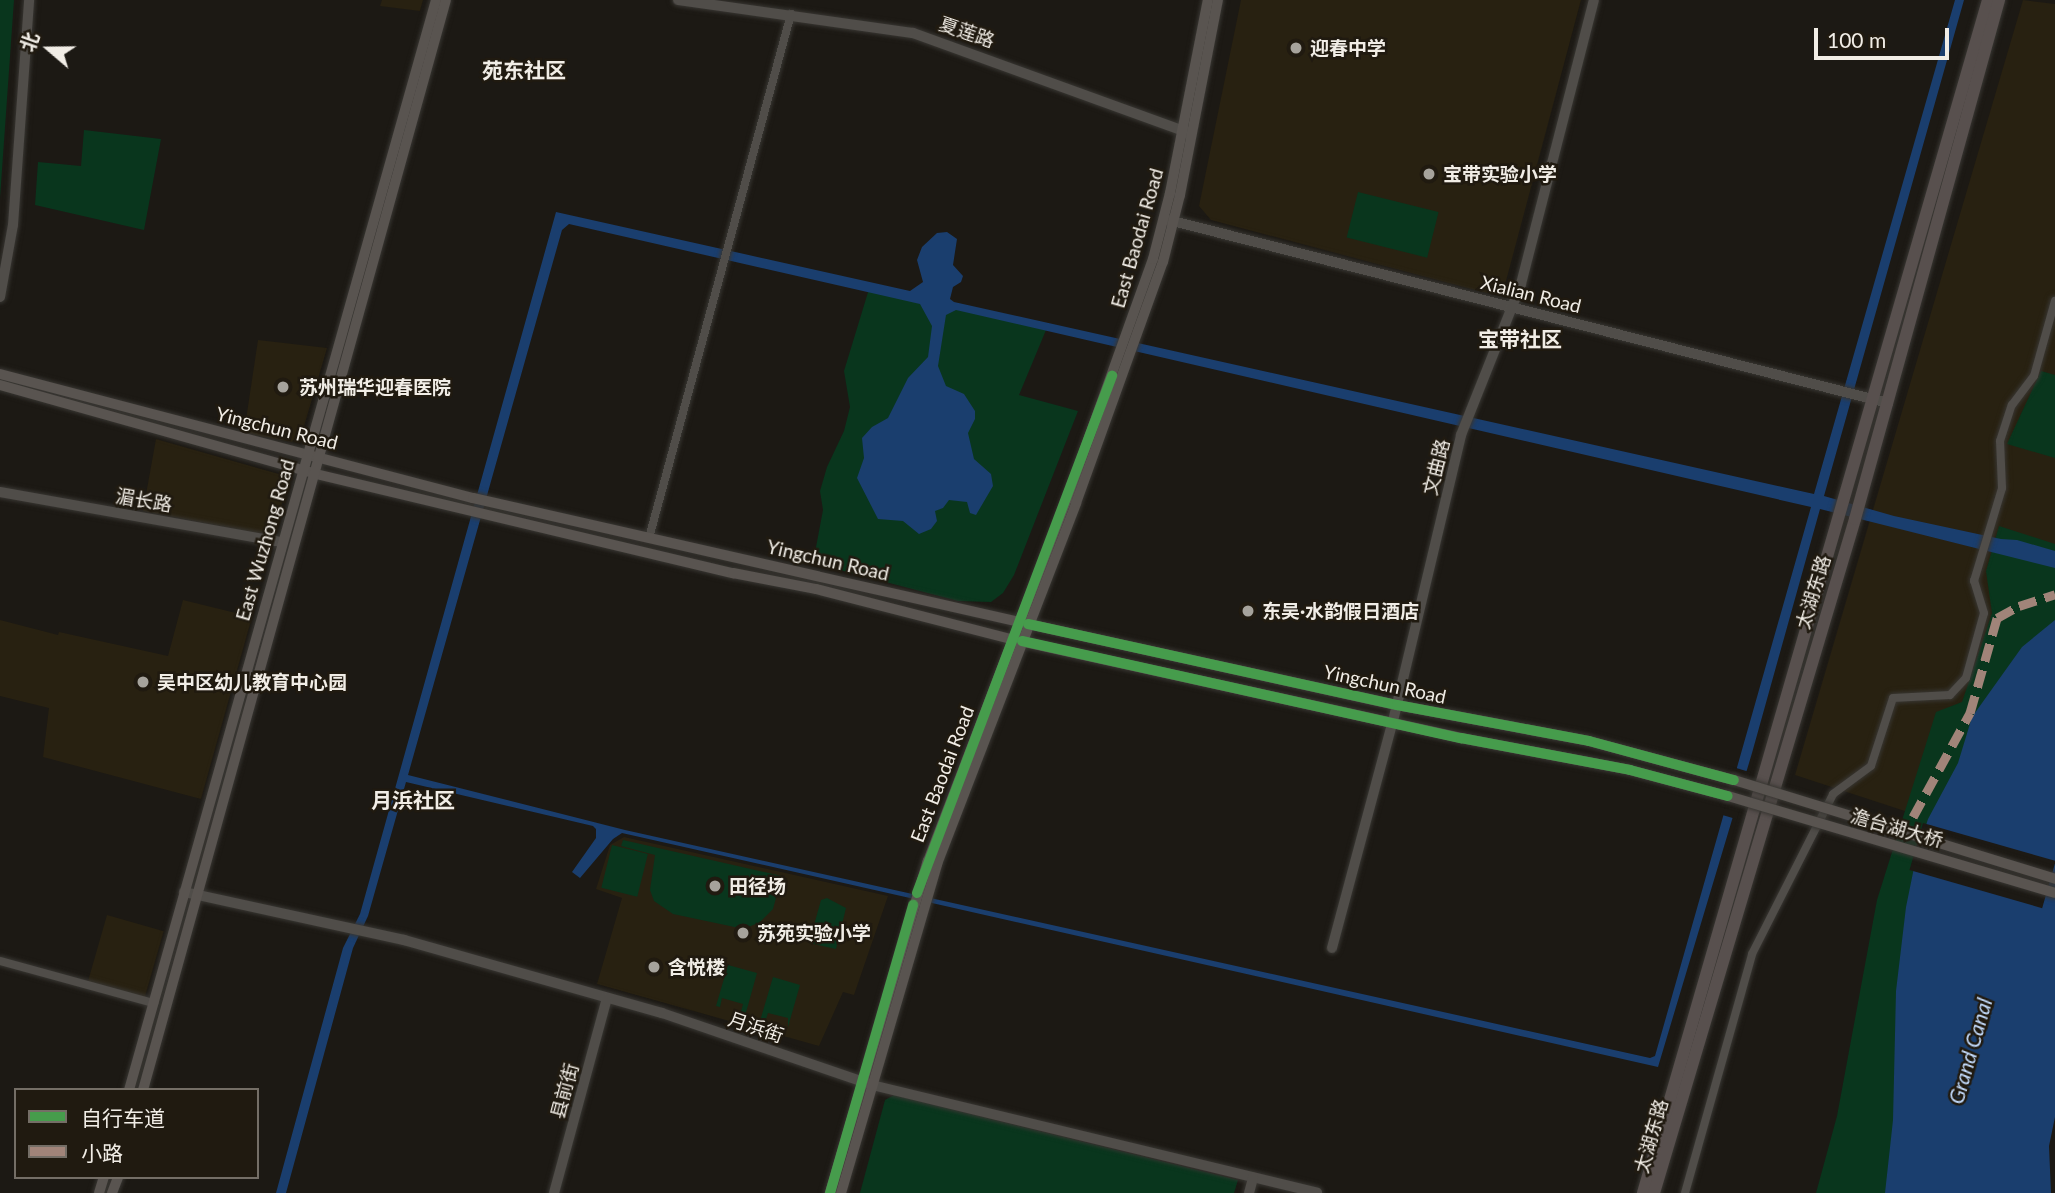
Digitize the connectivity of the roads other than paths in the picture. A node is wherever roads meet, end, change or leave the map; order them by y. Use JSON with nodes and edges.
{"nodes":[{"id":1,"x":29,"y":0,"type":"edge"},
{"id":2,"x":436,"y":0,"type":"edge"},
{"id":3,"x":446,"y":0,"type":"edge"},
{"id":4,"x":678,"y":0,"type":"edge"},
{"id":5,"x":1208,"y":0,"type":"edge"},
{"id":6,"x":1219,"y":0,"type":"edge"},
{"id":7,"x":1594,"y":0,"type":"edge"},
{"id":8,"x":1988,"y":0,"type":"edge"},
{"id":9,"x":1999,"y":0,"type":"edge"},
{"id":10,"x":791,"y":14,"type":"junction"},
{"id":11,"x":1188,"y":132,"type":"junction"},
{"id":12,"x":1169,"y":221,"type":"junction"},
{"id":13,"x":0,"y":297,"type":"edge"},
{"id":14,"x":2055,"y":301,"type":"edge"},
{"id":15,"x":1513,"y":308,"type":"junction"},
{"id":16,"x":0,"y":374,"type":"edge"},
{"id":17,"x":0,"y":385,"type":"edge"},
{"id":18,"x":1881,"y":401,"type":"junction"},
{"id":19,"x":314,"y":456,"type":"junction"},
{"id":20,"x":303,"y":470,"type":"junction"},
{"id":21,"x":316,"y":474,"type":"junction"},
{"id":22,"x":0,"y":492,"type":"edge"},
{"id":23,"x":649,"y":538,"type":"junction"},
{"id":24,"x":282,"y":542,"type":"junction"},
{"id":25,"x":1023,"y":623,"type":"junction"},
{"id":26,"x":1017,"y":640,"type":"junction"},
{"id":27,"x":1397,"y":705,"type":"junction"},
{"id":28,"x":1392,"y":721,"type":"junction"},
{"id":29,"x":1734,"y":780,"type":"joint"},
{"id":30,"x":1728,"y":796,"type":"joint"},
{"id":31,"x":2055,"y":879,"type":"edge"},
{"id":32,"x":184,"y":892,"type":"junction"},
{"id":33,"x":2055,"y":893,"type":"edge"},
{"id":34,"x":197,"y":896,"type":"junction"},
{"id":35,"x":1332,"y":948,"type":"dead end"},
{"id":36,"x":0,"y":961,"type":"edge"},
{"id":37,"x":607,"y":998,"type":"junction"},
{"id":38,"x":154,"y":1003,"type":"junction"},
{"id":39,"x":867,"y":1083,"type":"junction"},
{"id":40,"x":130,"y":1088,"type":"edge"},
{"id":41,"x":144,"y":1088,"type":"edge"},
{"id":42,"x":1253,"y":1178,"type":"junction"},
{"id":43,"x":554,"y":1193,"type":"edge"},
{"id":44,"x":830,"y":1193,"type":"edge"},
{"id":45,"x":841,"y":1193,"type":"edge"},
{"id":46,"x":1248,"y":1193,"type":"edge"},
{"id":47,"x":1317,"y":1193,"type":"edge"},
{"id":48,"x":1643,"y":1193,"type":"edge"},
{"id":49,"x":1654,"y":1193,"type":"edge"},
{"id":50,"x":1685,"y":1193,"type":"edge"}],
"edges":[{"from":1,"to":13,"type":"street"},
{"from":2,"to":19,"type":"main road","name":"East Wuzhong Road"},
{"from":3,"to":19,"type":"main road","name":"East Wuzhong Road"},
{"from":4,"to":10,"type":"street","name":"夏莲路"},
{"from":5,"to":11,"type":"main road","name":"East Baodai Road"},
{"from":6,"to":11,"type":"main road","name":"East Baodai Road"},
{"from":7,"to":15,"type":"street","name":"文曲路"},
{"from":8,"to":18,"type":"main road","name":"太湖东路"},
{"from":9,"to":18,"type":"main road","name":"太湖东路"},
{"from":10,"to":11,"type":"street","name":"夏莲路"},
{"from":10,"to":23,"type":"street"},
{"from":11,"to":12,"type":"main road","name":"East Baodai Road"},
{"from":12,"to":15,"type":"street","name":"Xialian Road"},
{"from":12,"to":25,"type":"main road","name":"East Baodai Road"},
{"from":14,"to":50,"type":"street"},
{"from":15,"to":18,"type":"street","name":"Xialian Road"},
{"from":15,"to":27,"type":"street","name":"文曲路"},
{"from":16,"to":19,"type":"main road","name":"Yingchun Road"},
{"from":17,"to":20,"type":"main road","name":"Yingchun Road"},
{"from":18,"to":48,"type":"main road","name":"太湖东路"},
{"from":18,"to":49,"type":"main road","name":"太湖东路"},
{"from":19,"to":20,"type":"main road","name":"East Wuzhong Road"},
{"from":19,"to":21,"type":"main road","name":"East Wuzhong Road"},
{"from":19,"to":23,"type":"main road","name":"Yingchun Road"},
{"from":20,"to":21,"type":"main road","name":"Yingchun Road"},
{"from":20,"to":24,"type":"main road","name":"East Wuzhong Road"},
{"from":21,"to":26,"type":"main road","name":"Yingchun Road"},
{"from":21,"to":34,"type":"main road","name":"East Wuzhong Road"},
{"from":22,"to":24,"type":"street","name":"湄长路"},
{"from":23,"to":25,"type":"main road","name":"Yingchun Road"},
{"from":24,"to":32,"type":"main road","name":"East Wuzhong Road"},
{"from":25,"to":26,"type":"main road","name":"East Baodai Road"},
{"from":25,"to":27,"type":"main road","name":"Yingchun Road"},
{"from":26,"to":28,"type":"main road","name":"Yingchun Road"},
{"from":26,"to":39,"type":"main road","name":"East Baodai Road"},
{"from":27,"to":28,"type":"street","name":"文曲路"},
{"from":27,"to":29,"type":"main road","name":"Yingchun Road"},
{"from":28,"to":30,"type":"main road","name":"Yingchun Road"},
{"from":28,"to":35,"type":"street","name":"文曲路"},
{"from":29,"to":31,"type":"main road","name":"澹台湖大桥","bridge":true},
{"from":30,"to":33,"type":"main road","name":"澹台湖大桥","bridge":true},
{"from":32,"to":34,"type":"street","name":"月浜街"},
{"from":32,"to":38,"type":"main road","name":"East Wuzhong Road"},
{"from":34,"to":37,"type":"street","name":"月浜街"},
{"from":34,"to":41,"type":"main road","name":"East Wuzhong Road"},
{"from":36,"to":38,"type":"street"},
{"from":37,"to":39,"type":"street","name":"月浜街"},
{"from":37,"to":43,"type":"street","name":"县前街"},
{"from":38,"to":40,"type":"main road","name":"East Wuzhong Road"},
{"from":39,"to":42,"type":"street","name":"月浜街"},
{"from":39,"to":44,"type":"main road","name":"East Baodai Road"},
{"from":39,"to":45,"type":"main road","name":"East Baodai Road"},
{"from":42,"to":46,"type":"street"},
{"from":42,"to":47,"type":"street","name":"月浜街"}]}
